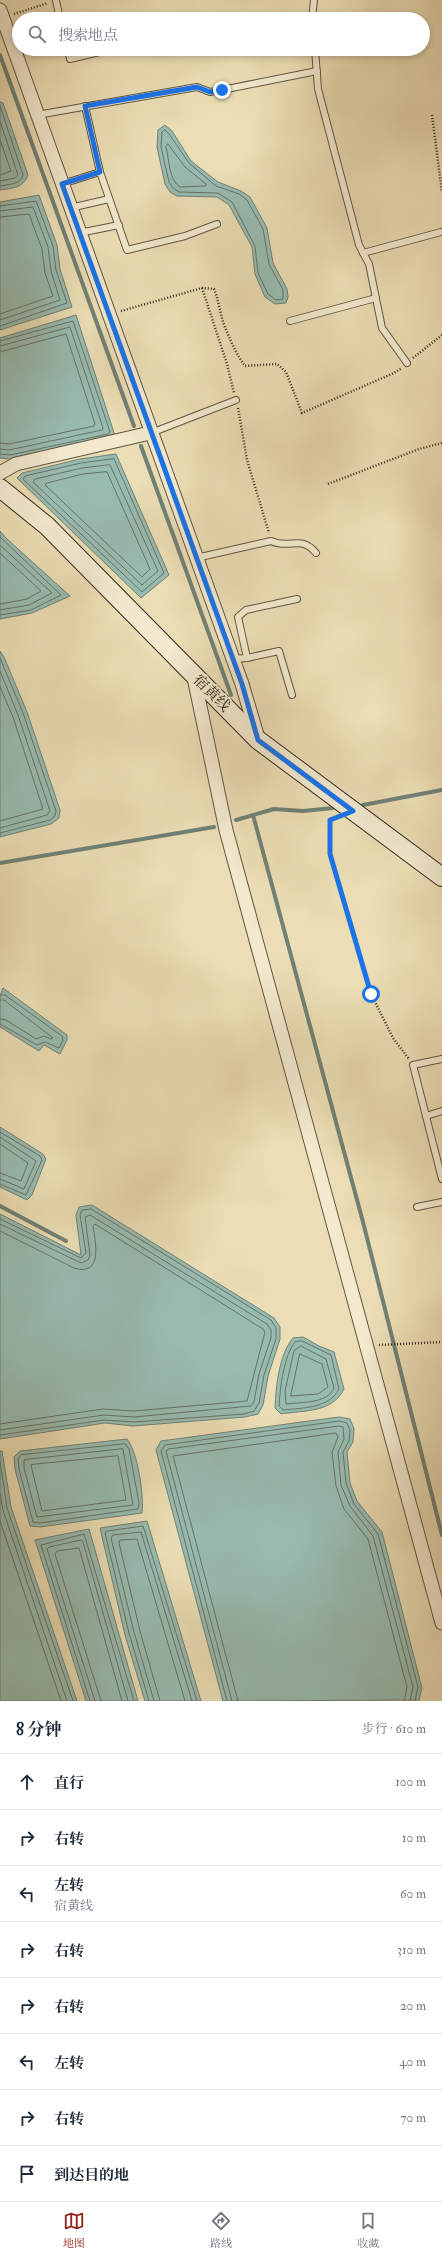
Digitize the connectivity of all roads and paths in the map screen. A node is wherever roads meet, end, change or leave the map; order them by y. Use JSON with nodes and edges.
{"nodes":[{"id":1,"x":314,"y":0,"type":"edge"},
{"id":2,"x":56,"y":1,"type":"edge"},
{"id":3,"x":58,"y":12,"type":"edge"},
{"id":4,"x":313,"y":12,"type":"edge"},
{"id":5,"x":1,"y":14,"type":"edge"},
{"id":6,"x":12,"y":45,"type":"edge"},
{"id":7,"x":16,"y":56,"type":"edge"},
{"id":8,"x":69,"y":56,"type":"edge"},
{"id":9,"x":83,"y":56,"type":"edge"},
{"id":10,"x":316,"y":56,"type":"edge"},
{"id":11,"x":317,"y":71,"type":"junction"},
{"id":12,"x":85,"y":106,"type":"junction"},
{"id":13,"x":37,"y":115,"type":"junction"},
{"id":14,"x":432,"y":115,"type":"dead end"},
{"id":15,"x":100,"y":172,"type":"junction"},
{"id":16,"x":62,"y":184,"type":"junction"},
{"id":17,"x":442,"y":192,"type":"edge"},
{"id":18,"x":109,"y":198,"type":"junction"},
{"id":19,"x":70,"y":208,"type":"junction"},
{"id":20,"x":217,"y":224,"type":"dead end"},
{"id":21,"x":119,"y":225,"type":"junction"},
{"id":22,"x":442,"y":232,"type":"edge"},
{"id":23,"x":79,"y":233,"type":"junction"},
{"id":24,"x":363,"y":252,"type":"junction"},
{"id":25,"x":202,"y":288,"type":"junction"},
{"id":26,"x":376,"y":298,"type":"junction"},
{"id":27,"x":108,"y":314,"type":"junction"},
{"id":28,"x":290,"y":321,"type":"dead end"},
{"id":29,"x":442,"y":335,"type":"edge"},
{"id":30,"x":407,"y":363,"type":"junction"},
{"id":31,"x":236,"y":400,"type":"junction"},
{"id":32,"x":150,"y":433,"type":"junction"},
{"id":33,"x":442,"y":443,"type":"edge"},
{"id":34,"x":0,"y":473,"type":"edge"},
{"id":35,"x":328,"y":484,"type":"dead end"},
{"id":36,"x":0,"y":488,"type":"edge"},
{"id":37,"x":271,"y":542,"type":"junction"},
{"id":38,"x":316,"y":553,"type":"dead end"},
{"id":39,"x":196,"y":558,"type":"junction"},
{"id":40,"x":297,"y":599,"type":"dead end"},
{"id":41,"x":247,"y":658,"type":"junction"},
{"id":42,"x":233,"y":659,"type":"junction"},
{"id":43,"x":192,"y":673,"type":"junction"},
{"id":44,"x":292,"y":695,"type":"dead end"},
{"id":45,"x":258,"y":740,"type":"junction"},
{"id":46,"x":353,"y":811,"type":"junction"},
{"id":47,"x":442,"y":877,"type":"edge"},
{"id":48,"x":442,"y":1059,"type":"edge"},
{"id":49,"x":413,"y":1065,"type":"junction"},
{"id":50,"x":442,"y":1111,"type":"edge"},
{"id":51,"x":426,"y":1116,"type":"junction"},
{"id":52,"x":442,"y":1179,"type":"edge"},
{"id":53,"x":442,"y":1202,"type":"edge"},
{"id":54,"x":417,"y":1207,"type":"dead end"},
{"id":55,"x":442,"y":1342,"type":"edge"},
{"id":56,"x":388,"y":1344,"type":"dead end"},
{"id":57,"x":442,"y":1624,"type":"edge"}],
"edges":[{"from":1,"to":4,"type":"lane"},
{"from":2,"to":3,"type":"lane"},
{"from":2,"to":5,"type":"path"},
{"from":5,"to":6,"type":"street"},
{"from":7,"to":13,"type":"street"},
{"from":8,"to":9,"type":"lane"},
{"from":10,"to":11,"type":"lane"},
{"from":11,"to":12,"type":"lane"},
{"from":11,"to":24,"type":"lane"},
{"from":12,"to":13,"type":"lane"},
{"from":12,"to":15,"type":"lane"},
{"from":13,"to":16,"type":"street"},
{"from":14,"to":17,"type":"path"},
{"from":15,"to":16,"type":"lane"},
{"from":15,"to":18,"type":"lane"},
{"from":16,"to":19,"type":"street"},
{"from":18,"to":19,"type":"lane"},
{"from":18,"to":21,"type":"lane"},
{"from":19,"to":23,"type":"street"},
{"from":20,"to":21,"type":"lane"},
{"from":21,"to":23,"type":"lane"},
{"from":22,"to":24,"type":"lane"},
{"from":23,"to":27,"type":"street"},
{"from":24,"to":26,"type":"lane"},
{"from":25,"to":27,"type":"path"},
{"from":25,"to":30,"type":"path"},
{"from":25,"to":31,"type":"path"},
{"from":26,"to":28,"type":"lane"},
{"from":26,"to":30,"type":"lane"},
{"from":27,"to":32,"type":"street"},
{"from":29,"to":30,"type":"path"},
{"from":31,"to":32,"type":"lane"},
{"from":31,"to":37,"type":"path"},
{"from":32,"to":34,"type":"street"},
{"from":32,"to":39,"type":"street"},
{"from":33,"to":35,"type":"path"},
{"from":36,"to":43,"type":"main road","name":"宿黄线"},
{"from":37,"to":38,"type":"lane"},
{"from":37,"to":39,"type":"lane"},
{"from":39,"to":42,"type":"street"},
{"from":40,"to":41,"type":"lane"},
{"from":41,"to":42,"type":"lane"},
{"from":41,"to":44,"type":"lane"},
{"from":42,"to":45,"type":"street"},
{"from":43,"to":45,"type":"main road","name":"宿黄线"},
{"from":43,"to":57,"type":"street"},
{"from":45,"to":46,"type":"main road","name":"宿黄线"},
{"from":46,"to":47,"type":"main road","name":"宿黄线"},
{"from":46,"to":49,"type":"path"},
{"from":48,"to":49,"type":"lane"},
{"from":49,"to":51,"type":"lane"},
{"from":50,"to":51,"type":"lane"},
{"from":51,"to":52,"type":"lane"},
{"from":53,"to":54,"type":"lane"},
{"from":55,"to":56,"type":"path"}]}
